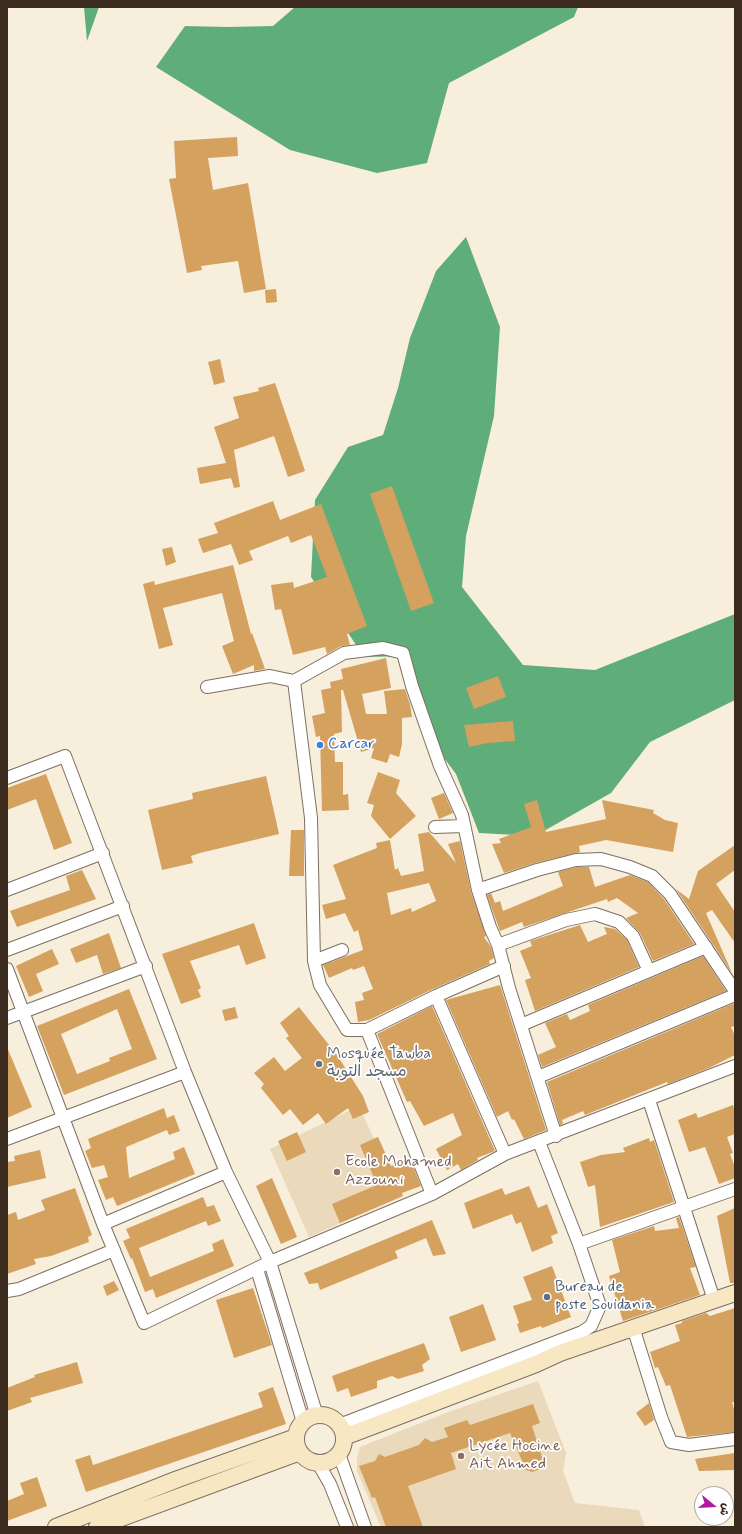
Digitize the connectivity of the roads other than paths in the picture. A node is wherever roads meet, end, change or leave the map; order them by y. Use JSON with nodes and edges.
{"nodes":[{"id":1,"x":294,"y":681,"type":"junction"},
{"id":2,"x":207,"y":687,"type":"dead end"},
{"id":3,"x":7,"y":778,"type":"edge"},
{"id":4,"x":464,"y":826,"type":"junction"},
{"id":5,"x":435,"y":827,"type":"dead end"},
{"id":6,"x":103,"y":853,"type":"junction"},
{"id":7,"x":7,"y":890,"type":"edge"},
{"id":8,"x":478,"y":890,"type":"junction"},
{"id":9,"x":123,"y":906,"type":"junction"},
{"id":10,"x":498,"y":945,"type":"junction"},
{"id":11,"x":706,"y":947,"type":"junction"},
{"id":12,"x":7,"y":950,"type":"edge"},
{"id":13,"x":342,"y":950,"type":"dead end"},
{"id":14,"x":314,"y":961,"type":"junction"},
{"id":15,"x":146,"y":966,"type":"junction"},
{"id":16,"x":504,"y":966,"type":"junction"},
{"id":17,"x":7,"y":970,"type":"edge"},
{"id":18,"x":648,"y":971,"type":"junction"},
{"id":19,"x":735,"y":991,"type":"edge"},
{"id":20,"x":735,"y":995,"type":"edge"},
{"id":21,"x":436,"y":996,"type":"junction"},
{"id":22,"x":24,"y":1011,"type":"junction"},
{"id":23,"x":7,"y":1018,"type":"edge"},
{"id":24,"x":521,"y":1025,"type":"junction"},
{"id":25,"x":367,"y":1030,"type":"junction"},
{"id":26,"x":735,"y":1066,"type":"edge"},
{"id":27,"x":185,"y":1072,"type":"junction"},
{"id":28,"x":538,"y":1077,"type":"junction"},
{"id":29,"x":649,"y":1100,"type":"junction"},
{"id":30,"x":64,"y":1118,"type":"junction"},
{"id":31,"x":556,"y":1136,"type":"junction"},
{"id":32,"x":7,"y":1139,"type":"edge"},
{"id":33,"x":538,"y":1142,"type":"junction"},
{"id":34,"x":505,"y":1154,"type":"junction"},
{"id":35,"x":226,"y":1172,"type":"junction"},
{"id":36,"x":735,"y":1189,"type":"edge"},
{"id":37,"x":432,"y":1194,"type":"junction"},
{"id":38,"x":684,"y":1207,"type":"junction"},
{"id":39,"x":103,"y":1224,"type":"junction"},
{"id":40,"x":579,"y":1244,"type":"junction"},
{"id":41,"x":114,"y":1250,"type":"junction"},
{"id":42,"x":270,"y":1262,"type":"junction"},
{"id":43,"x":257,"y":1269,"type":"junction"},
{"id":44,"x":7,"y":1291,"type":"edge"},
{"id":45,"x":735,"y":1293,"type":"edge"},
{"id":46,"x":714,"y":1300,"type":"junction"},
{"id":47,"x":633,"y":1327,"type":"junction"},
{"id":48,"x":341,"y":1431,"type":"junction"},
{"id":49,"x":304,"y":1432,"type":"junction"},
{"id":50,"x":735,"y":1439,"type":"edge"},
{"id":51,"x":338,"y":1454,"type":"junction"},
{"id":52,"x":318,"y":1463,"type":"junction"},
{"id":53,"x":56,"y":1527,"type":"edge"},
{"id":54,"x":97,"y":1527,"type":"edge"},
{"id":55,"x":347,"y":1527,"type":"edge"},
{"id":56,"x":365,"y":1527,"type":"edge"}],
"edges":[{"from":1,"to":2,"type":"street"},
{"from":1,"to":4,"type":"street"},
{"from":1,"to":14,"type":"street"},
{"from":3,"to":6,"type":"street"},
{"from":4,"to":5,"type":"street"},
{"from":4,"to":8,"type":"street"},
{"from":6,"to":7,"type":"street"},
{"from":6,"to":9,"type":"street"},
{"from":8,"to":10,"type":"street"},
{"from":8,"to":11,"type":"street"},
{"from":9,"to":12,"type":"street"},
{"from":9,"to":15,"type":"street"},
{"from":10,"to":16,"type":"street"},
{"from":10,"to":18,"type":"street"},
{"from":11,"to":18,"type":"street"},
{"from":11,"to":19,"type":"street"},
{"from":13,"to":14,"type":"street"},
{"from":14,"to":25,"type":"street"},
{"from":15,"to":22,"type":"street"},
{"from":15,"to":27,"type":"street"},
{"from":16,"to":21,"type":"street"},
{"from":16,"to":24,"type":"street"},
{"from":17,"to":22,"type":"street"},
{"from":18,"to":24,"type":"street"},
{"from":20,"to":28,"type":"street"},
{"from":21,"to":25,"type":"street"},
{"from":21,"to":34,"type":"street"},
{"from":22,"to":23,"type":"street"},
{"from":22,"to":30,"type":"street"},
{"from":24,"to":28,"type":"street"},
{"from":25,"to":37,"type":"street"},
{"from":26,"to":29,"type":"street"},
{"from":27,"to":30,"type":"street"},
{"from":27,"to":35,"type":"street"},
{"from":28,"to":31,"type":"street"},
{"from":29,"to":31,"type":"street"},
{"from":29,"to":38,"type":"street"},
{"from":30,"to":32,"type":"street"},
{"from":30,"to":39,"type":"street"},
{"from":31,"to":33,"type":"street"},
{"from":33,"to":34,"type":"street"},
{"from":33,"to":40,"type":"street"},
{"from":34,"to":37,"type":"street"},
{"from":35,"to":39,"type":"street"},
{"from":35,"to":42,"type":"street"},
{"from":36,"to":38,"type":"street"},
{"from":37,"to":42,"type":"street"},
{"from":38,"to":40,"type":"street"},
{"from":38,"to":46,"type":"street"},
{"from":39,"to":41,"type":"street"},
{"from":40,"to":48,"type":"street"},
{"from":41,"to":43,"type":"street"},
{"from":41,"to":44,"type":"street"},
{"from":42,"to":43,"type":"street"},
{"from":42,"to":49,"type":"street"},
{"from":43,"to":49,"type":"street"},
{"from":45,"to":46,"type":"street"},
{"from":46,"to":47,"type":"street"},
{"from":47,"to":48,"type":"street"},
{"from":47,"to":50,"type":"street"},
{"from":48,"to":49,"type":"street"},
{"from":48,"to":51,"type":"street"},
{"from":49,"to":52,"type":"street"},
{"from":49,"to":53,"type":"street"},
{"from":49,"to":54,"type":"street"},
{"from":51,"to":52,"type":"street"},
{"from":51,"to":56,"type":"street"},
{"from":52,"to":55,"type":"street"}]}
